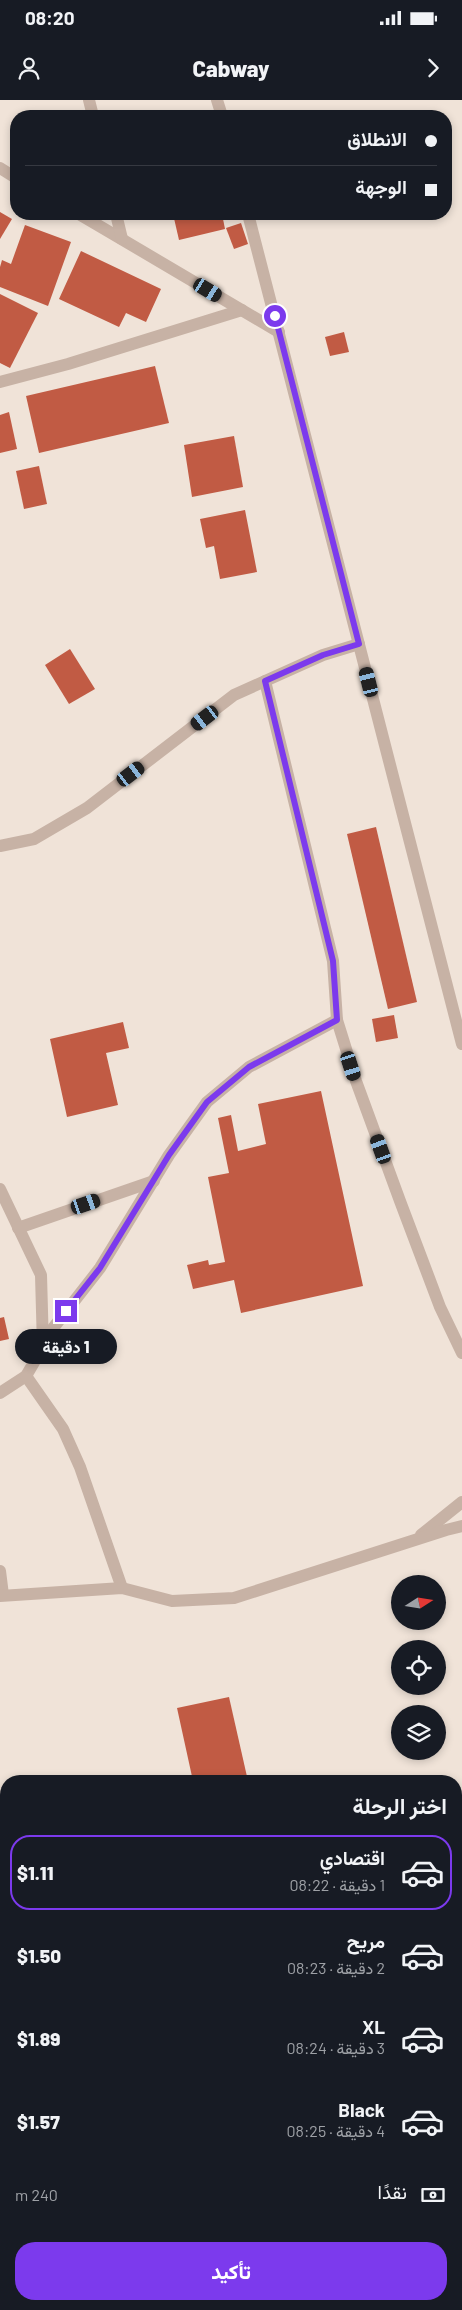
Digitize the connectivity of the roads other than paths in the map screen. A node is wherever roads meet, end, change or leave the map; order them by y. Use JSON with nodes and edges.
{"nodes":[{"id":1,"x":90,"y":220,"type":"edge"},
{"id":2,"x":118,"y":220,"type":"edge"},
{"id":3,"x":250,"y":220,"type":"edge"},
{"id":4,"x":122,"y":238,"type":"junction"},
{"id":5,"x":242,"y":310,"type":"junction"},
{"id":6,"x":279,"y":332,"type":"junction"},
{"id":7,"x":0,"y":382,"type":"edge"},
{"id":8,"x":359,"y":644,"type":"junction"},
{"id":9,"x":265,"y":681,"type":"junction"},
{"id":10,"x":0,"y":846,"type":"edge"},
{"id":11,"x":337,"y":1020,"type":"junction"},
{"id":12,"x":462,"y":1044,"type":"edge"},
{"id":13,"x":154,"y":1181,"type":"junction"},
{"id":14,"x":0,"y":1189,"type":"edge"},
{"id":15,"x":18,"y":1228,"type":"junction"},
{"id":16,"x":43,"y":1341,"type":"junction"},
{"id":17,"x":462,"y":1353,"type":"edge"},
{"id":18,"x":26,"y":1376,"type":"junction"},
{"id":19,"x":0,"y":1393,"type":"edge"},
{"id":20,"x":462,"y":1502,"type":"edge"},
{"id":21,"x":462,"y":1526,"type":"edge"},
{"id":22,"x":414,"y":1540,"type":"junction"},
{"id":23,"x":0,"y":1571,"type":"edge"},
{"id":24,"x":122,"y":1588,"type":"junction"},
{"id":25,"x":2,"y":1596,"type":"edge"}],
"edges":[{"from":1,"to":4,"type":"street"},
{"from":2,"to":4,"type":"street"},
{"from":3,"to":6,"type":"street"},
{"from":4,"to":5,"type":"street"},
{"from":5,"to":6,"type":"street"},
{"from":5,"to":7,"type":"street"},
{"from":6,"to":8,"type":"street"},
{"from":8,"to":9,"type":"street"},
{"from":8,"to":12,"type":"street"},
{"from":9,"to":10,"type":"street"},
{"from":9,"to":11,"type":"street"},
{"from":11,"to":13,"type":"street"},
{"from":11,"to":17,"type":"street"},
{"from":13,"to":15,"type":"street"},
{"from":13,"to":16,"type":"street"},
{"from":14,"to":15,"type":"street"},
{"from":15,"to":16,"type":"street"},
{"from":16,"to":18,"type":"street"},
{"from":18,"to":19,"type":"street"},
{"from":18,"to":24,"type":"street"},
{"from":20,"to":22,"type":"street"},
{"from":21,"to":22,"type":"street"},
{"from":22,"to":24,"type":"street"},
{"from":23,"to":25,"type":"street"},
{"from":24,"to":25,"type":"street"}]}
